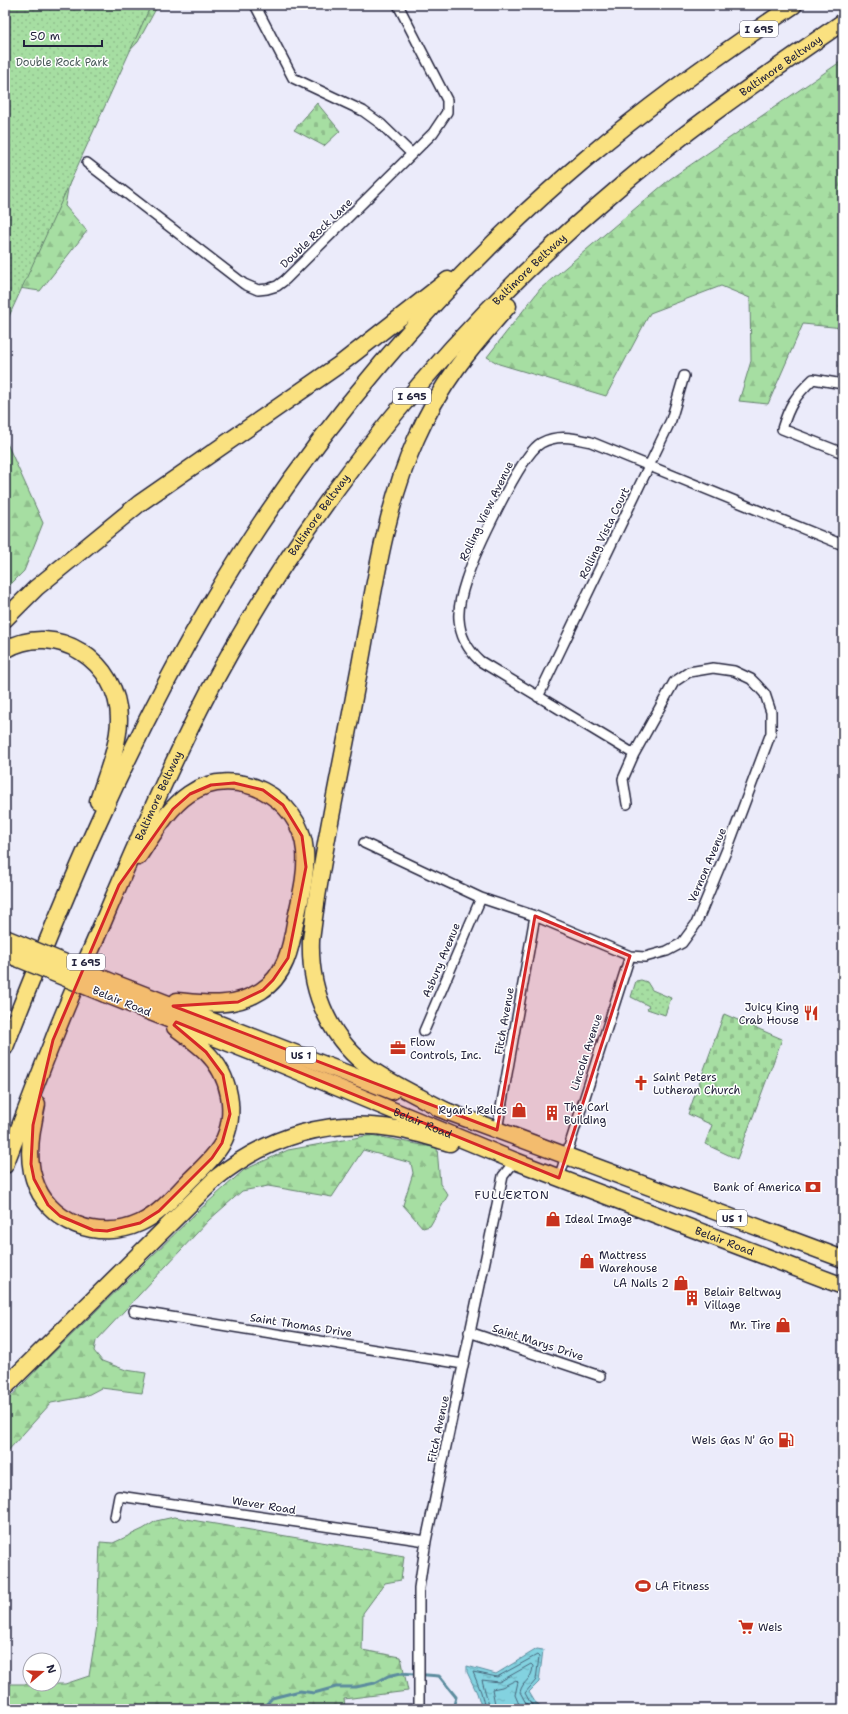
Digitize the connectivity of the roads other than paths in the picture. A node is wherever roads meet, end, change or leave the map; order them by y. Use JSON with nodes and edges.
{"nodes":[{"id":1,"x":255,"y":5,"type":"edge"},
{"id":2,"x":398,"y":5,"type":"edge"},
{"id":3,"x":794,"y":5,"type":"edge"},
{"id":4,"x":843,"y":22,"type":"edge"},
{"id":5,"x":676,"y":141,"type":"junction"},
{"id":6,"x":412,"y":154,"type":"junction"},
{"id":7,"x":87,"y":163,"type":"dead end"},
{"id":8,"x":489,"y":248,"type":"junction"},
{"id":9,"x":684,"y":376,"type":"dead end"},
{"id":10,"x":843,"y":384,"type":"edge"},
{"id":11,"x":843,"y":453,"type":"edge"},
{"id":12,"x":649,"y":467,"type":"junction"},
{"id":13,"x":843,"y":544,"type":"edge"},
{"id":14,"x":5,"y":618,"type":"edge"},
{"id":15,"x":5,"y":650,"type":"edge"},
{"id":16,"x":538,"y":697,"type":"junction"},
{"id":17,"x":634,"y":754,"type":"junction"},
{"id":18,"x":627,"y":804,"type":"dead end"},
{"id":19,"x":364,"y":843,"type":"dead end"},
{"id":20,"x":77,"y":872,"type":"junction"},
{"id":21,"x":119,"y":885,"type":"junction"},
{"id":22,"x":481,"y":898,"type":"junction"},
{"id":23,"x":535,"y":916,"type":"junction"},
{"id":24,"x":5,"y":938,"type":"edge"},
{"id":25,"x":15,"y":952,"type":"edge"},
{"id":26,"x":630,"y":956,"type":"junction"},
{"id":27,"x":107,"y":988,"type":"junction"},
{"id":28,"x":155,"y":999,"type":"junction"},
{"id":29,"x":20,"y":1008,"type":"junction"},
{"id":30,"x":160,"y":1016,"type":"junction"},
{"id":31,"x":424,"y":1031,"type":"dead end"},
{"id":32,"x":5,"y":1035,"type":"edge"},
{"id":33,"x":53,"y":1040,"type":"junction"},
{"id":34,"x":5,"y":1048,"type":"edge"},
{"id":35,"x":448,"y":1112,"type":"junction"},
{"id":36,"x":496,"y":1130,"type":"junction"},
{"id":37,"x":566,"y":1156,"type":"junction"},
{"id":38,"x":515,"y":1161,"type":"junction"},
{"id":39,"x":5,"y":1165,"type":"edge"},
{"id":40,"x":559,"y":1178,"type":"junction"},
{"id":41,"x":843,"y":1259,"type":"edge"},
{"id":42,"x":843,"y":1286,"type":"edge"},
{"id":43,"x":134,"y":1311,"type":"dead end"},
{"id":44,"x":469,"y":1332,"type":"junction"},
{"id":45,"x":463,"y":1364,"type":"junction"},
{"id":46,"x":600,"y":1376,"type":"dead end"},
{"id":47,"x":5,"y":1387,"type":"edge"},
{"id":48,"x":115,"y":1517,"type":"dead end"},
{"id":49,"x":426,"y":1541,"type":"junction"},
{"id":50,"x":419,"y":1709,"type":"edge"}],
"edges":[{"from":1,"to":6,"type":"street"},
{"from":2,"to":6,"type":"street","name":"Double Rock Lane"},
{"from":3,"to":8,"type":"highway","number":"I 695"},
{"from":4,"to":5,"type":"highway","name":"Baltimore Beltway","number":"I 695"},
{"from":5,"to":21,"type":"highway","name":"Baltimore Beltway","number":"I 695"},
{"from":5,"to":35,"type":"highway"},
{"from":6,"to":7,"type":"street","name":"Double Rock Lane"},
{"from":8,"to":14,"type":"highway"},
{"from":8,"to":20,"type":"highway","number":"I 695"},
{"from":9,"to":12,"type":"street","name":"Rolling Vista Court"},
{"from":10,"to":11,"type":"street"},
{"from":12,"to":13,"type":"street","name":"Rolling View Avenue"},
{"from":12,"to":16,"type":"street","name":"Rolling Vista Court"},
{"from":12,"to":16,"type":"street","name":"Rolling View Avenue"},
{"from":15,"to":20,"type":"highway"},
{"from":16,"to":17,"type":"street","name":"Rolling View Avenue"},
{"from":17,"to":18,"type":"street","name":"Vernon Avenue"},
{"from":17,"to":26,"type":"street","name":"Vernon Avenue"},
{"from":19,"to":22,"type":"street","name":"Vernon Avenue"},
{"from":20,"to":29,"type":"highway","number":"I 695"},
{"from":21,"to":28,"type":"highway"},
{"from":21,"to":33,"type":"highway","name":"Baltimore Beltway","number":"I 695"},
{"from":22,"to":23,"type":"street","name":"Vernon Avenue"},
{"from":22,"to":31,"type":"street","name":"Asbury Avenue"},
{"from":23,"to":26,"type":"street","name":"Vernon Avenue"},
{"from":23,"to":36,"type":"street","name":"Fitch Avenue"},
{"from":24,"to":25,"type":"highway","name":"Belair Road","number":"US 1"},
{"from":25,"to":27,"type":"highway","name":"Belair Road","number":"US 1","bridge":true},
{"from":26,"to":37,"type":"street","name":"Lincoln Avenue"},
{"from":27,"to":28,"type":"highway","name":"Belair Road","number":"US 1"},
{"from":27,"to":30,"type":"highway","name":"Belair Road","number":"US 1"},
{"from":28,"to":35,"type":"highway","name":"Belair Road","number":"US 1"},
{"from":29,"to":32,"type":"highway"},
{"from":29,"to":34,"type":"highway","number":"I 695"},
{"from":30,"to":33,"type":"highway"},
{"from":30,"to":38,"type":"highway","name":"Belair Road","number":"US 1"},
{"from":33,"to":39,"type":"highway","name":"Baltimore Beltway","number":"I 695"},
{"from":35,"to":36,"type":"highway","name":"Belair Road","number":"US 1"},
{"from":36,"to":37,"type":"highway","name":"Belair Road","number":"US 1"},
{"from":37,"to":40,"type":"street","name":"Lincoln Avenue"},
{"from":37,"to":41,"type":"highway","name":"Belair Road","number":"US 1"},
{"from":38,"to":40,"type":"highway","name":"Belair Road","number":"US 1"},
{"from":38,"to":44,"type":"street","name":"Fitch Avenue"},
{"from":38,"to":47,"type":"highway"},
{"from":40,"to":42,"type":"highway","name":"Belair Road","number":"US 1"},
{"from":43,"to":45,"type":"street","name":"Saint Thomas Drive"},
{"from":44,"to":45,"type":"street","name":"Fitch Avenue"},
{"from":44,"to":46,"type":"street","name":"Saint Marys Drive"},
{"from":45,"to":49,"type":"street","name":"Fitch Avenue"},
{"from":48,"to":49,"type":"street","name":"Wever Road"},
{"from":49,"to":50,"type":"street","name":"Fitch Avenue"}]}
